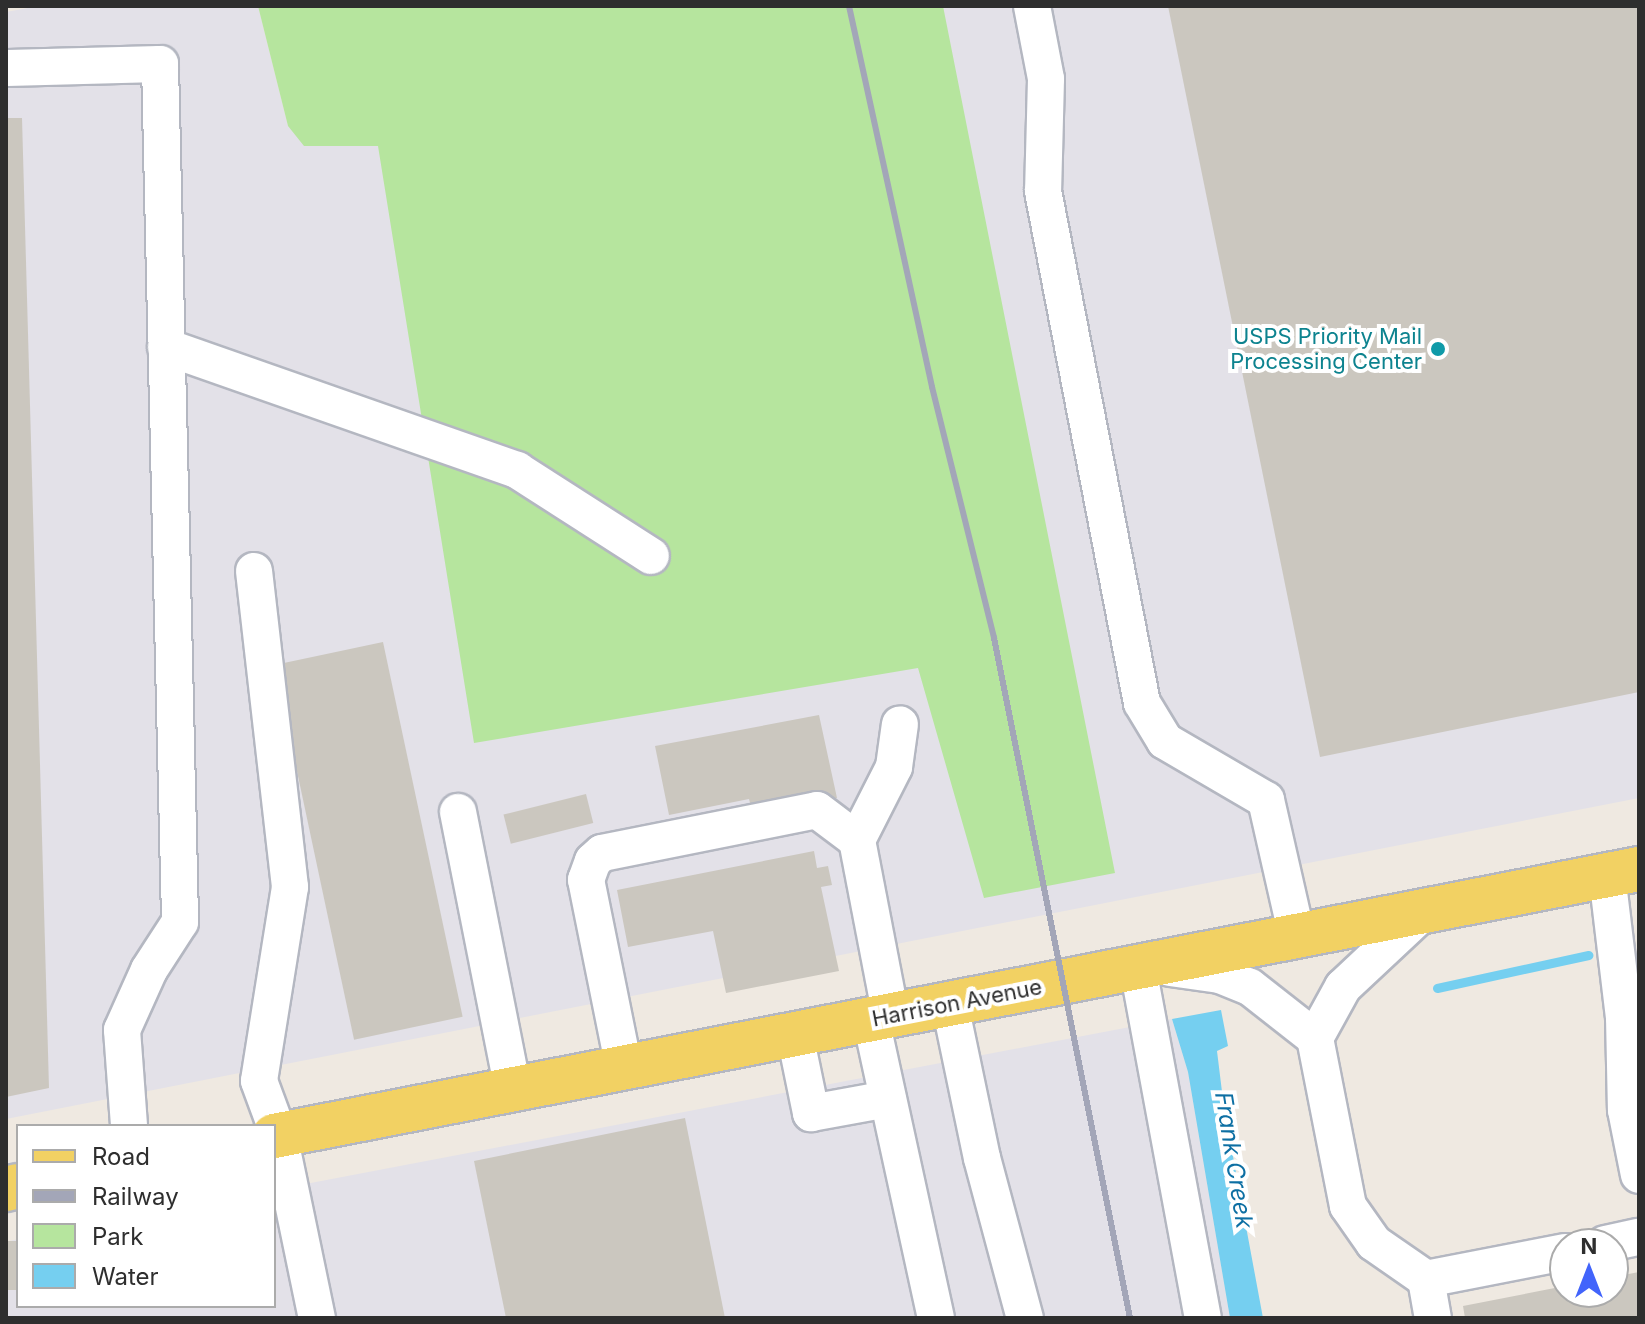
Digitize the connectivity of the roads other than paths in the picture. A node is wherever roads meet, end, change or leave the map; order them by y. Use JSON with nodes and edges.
{"nodes":[{"id":1,"x":1032,"y":6,"type":"edge"},
{"id":2,"x":6,"y":68,"type":"edge"},
{"id":3,"x":166,"y":347,"type":"junction"},
{"id":4,"x":651,"y":556,"type":"dead end"},
{"id":5,"x":254,"y":571,"type":"dead end"},
{"id":6,"x":900,"y":724,"type":"dead end"},
{"id":7,"x":458,"y":812,"type":"dead end"},
{"id":8,"x":857,"y":840,"type":"junction"},
{"id":9,"x":1623,"y":872,"type":"edge"},
{"id":10,"x":1422,"y":913,"type":"junction"},
{"id":11,"x":1297,"y":937,"type":"junction"},
{"id":12,"x":1146,"y":966,"type":"junction"},
{"id":13,"x":950,"y":1005,"type":"junction"},
{"id":14,"x":881,"y":1018,"type":"junction"},
{"id":15,"x":795,"y":1035,"type":"junction"},
{"id":16,"x":1315,"y":1038,"type":"junction"},
{"id":17,"x":624,"y":1068,"type":"junction"},
{"id":18,"x":513,"y":1090,"type":"junction"},
{"id":19,"x":888,"y":1099,"type":"junction"},
{"id":20,"x":129,"y":1124,"type":"edge"},
{"id":21,"x":272,"y":1124,"type":"edge"},
{"id":22,"x":276,"y":1136,"type":"edge"},
{"id":23,"x":1639,"y":1175,"type":"edge"},
{"id":24,"x":1549,"y":1255,"type":"edge"},
{"id":25,"x":1426,"y":1279,"type":"junction"},
{"id":26,"x":317,"y":1318,"type":"edge"},
{"id":27,"x":936,"y":1318,"type":"edge"},
{"id":28,"x":1025,"y":1318,"type":"edge"},
{"id":29,"x":1203,"y":1318,"type":"edge"},
{"id":30,"x":1433,"y":1318,"type":"edge"}],
"edges":[{"from":1,"to":11,"type":"street"},
{"from":2,"to":3,"type":"street"},
{"from":3,"to":4,"type":"street"},
{"from":3,"to":20,"type":"street"},
{"from":5,"to":21,"type":"street"},
{"from":6,"to":8,"type":"street"},
{"from":7,"to":18,"type":"street"},
{"from":8,"to":14,"type":"street"},
{"from":8,"to":17,"type":"street"},
{"from":9,"to":10,"type":"main road","name":"Harrison Avenue"},
{"from":9,"to":23,"type":"street"},
{"from":10,"to":11,"type":"main road","name":"Harrison Avenue"},
{"from":10,"to":16,"type":"street"},
{"from":11,"to":12,"type":"main road","name":"Harrison Avenue"},
{"from":12,"to":13,"type":"main road","name":"Harrison Avenue"},
{"from":12,"to":16,"type":"street"},
{"from":12,"to":29,"type":"street"},
{"from":13,"to":14,"type":"main road","name":"Harrison Avenue"},
{"from":13,"to":28,"type":"street"},
{"from":14,"to":15,"type":"main road","name":"Harrison Avenue"},
{"from":14,"to":19,"type":"street"},
{"from":15,"to":17,"type":"main road","name":"Harrison Avenue"},
{"from":15,"to":19,"type":"street"},
{"from":16,"to":25,"type":"street"},
{"from":17,"to":18,"type":"main road","name":"Harrison Avenue"},
{"from":18,"to":22,"type":"main road","name":"Harrison Avenue"},
{"from":19,"to":27,"type":"street"},
{"from":22,"to":26,"type":"street"},
{"from":24,"to":25,"type":"street"},
{"from":25,"to":30,"type":"street"}]}
